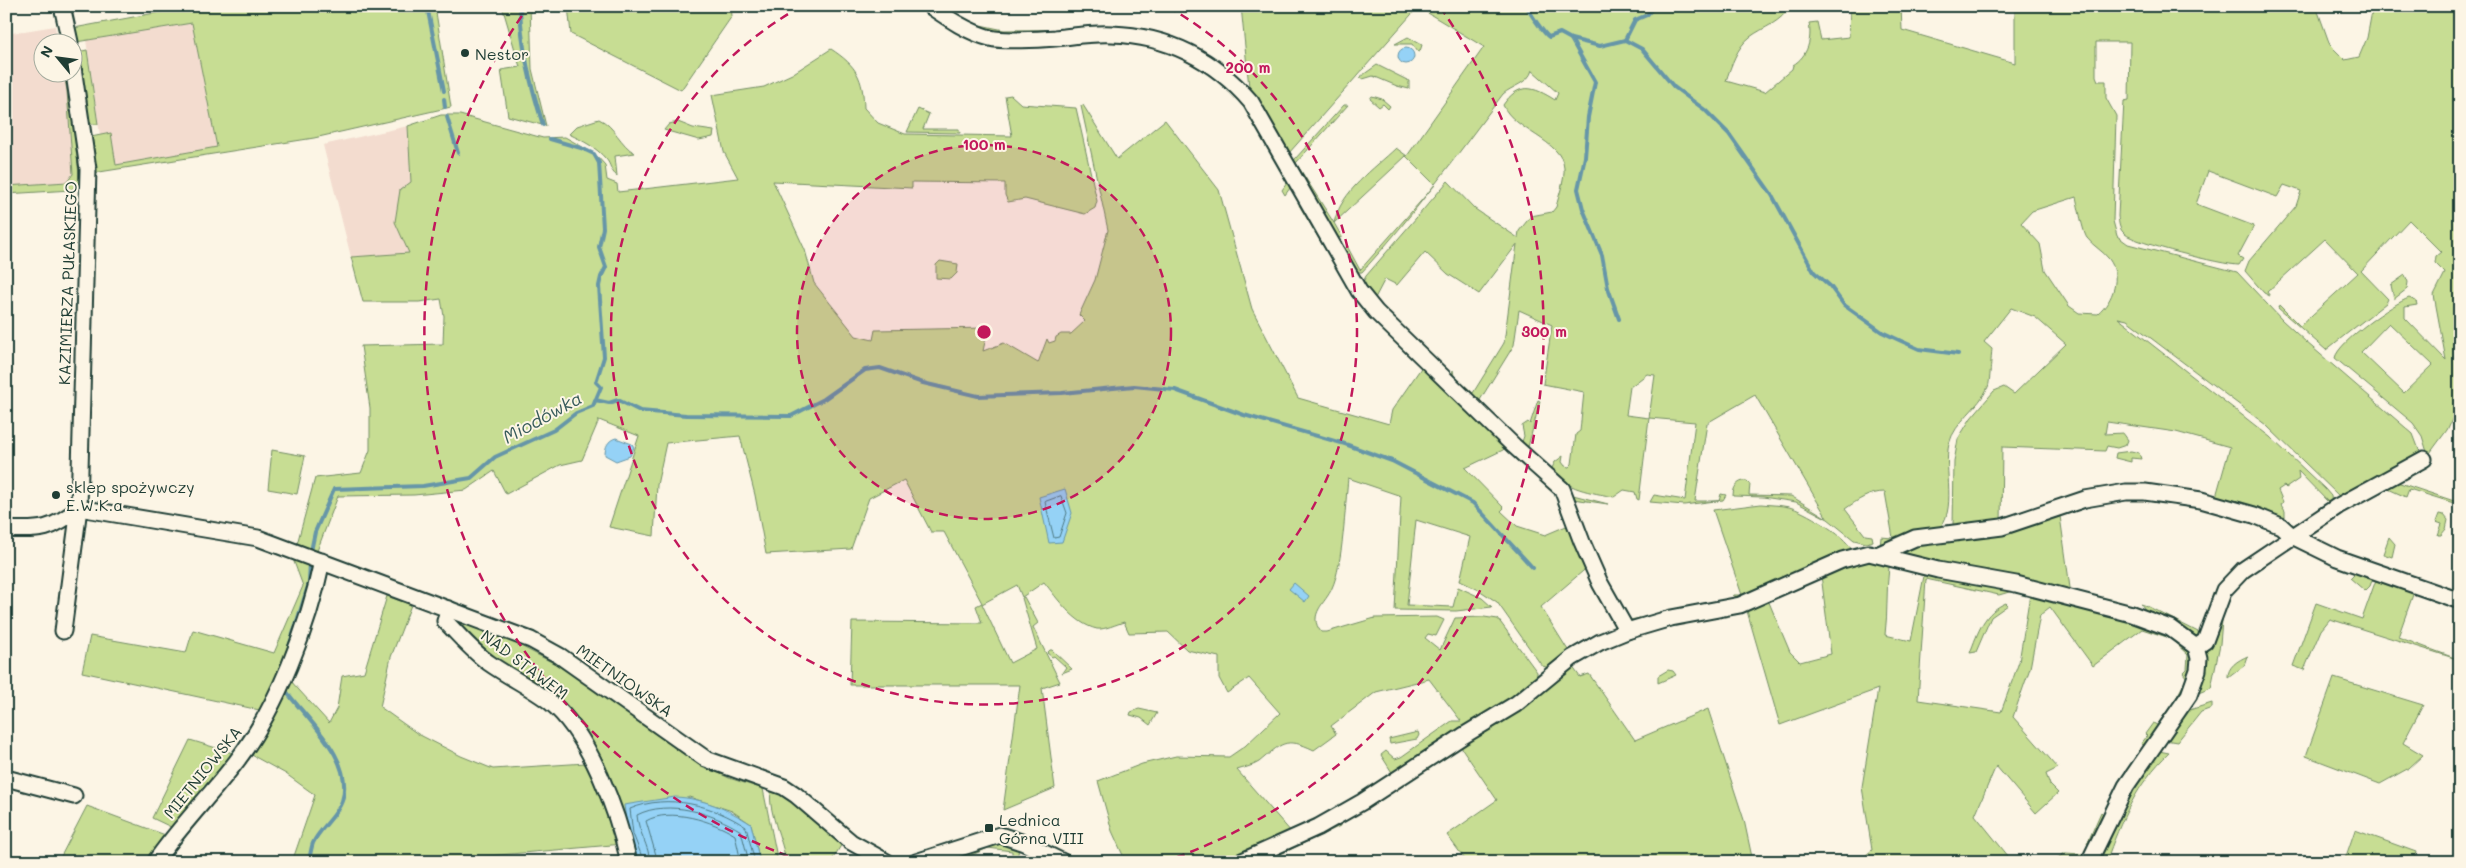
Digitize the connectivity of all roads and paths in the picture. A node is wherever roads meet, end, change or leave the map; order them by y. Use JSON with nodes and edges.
{"nodes":[{"id":1,"x":62,"y":6,"type":"edge"},
{"id":2,"x":930,"y":6,"type":"edge"},
{"id":3,"x":68,"y":32,"type":"edge"},
{"id":4,"x":75,"y":82,"type":"edge"},
{"id":5,"x":2424,"y":459,"type":"dead end"},
{"id":6,"x":79,"y":508,"type":"junction"},
{"id":7,"x":6,"y":529,"type":"edge"},
{"id":8,"x":2292,"y":536,"type":"junction"},
{"id":9,"x":1879,"y":554,"type":"junction"},
{"id":10,"x":322,"y":561,"type":"junction"},
{"id":11,"x":2460,"y":601,"type":"edge"},
{"id":12,"x":449,"y":609,"type":"junction"},
{"id":13,"x":1627,"y":631,"type":"junction"},
{"id":14,"x":62,"y":632,"type":"dead end"},
{"id":15,"x":2196,"y":647,"type":"junction"},
{"id":16,"x":6,"y":778,"type":"edge"},
{"id":17,"x":74,"y":796,"type":"dead end"},
{"id":18,"x":155,"y":862,"type":"edge"},
{"id":19,"x":629,"y":862,"type":"edge"},
{"id":20,"x":887,"y":862,"type":"edge"},
{"id":21,"x":916,"y":862,"type":"edge"},
{"id":22,"x":1063,"y":862,"type":"edge"},
{"id":23,"x":1240,"y":862,"type":"edge"},
{"id":24,"x":2089,"y":862,"type":"edge"}],
"edges":[{"from":1,"to":3,"type":"street"},
{"from":2,"to":13,"type":"street"},
{"from":4,"to":6,"type":"street","name":"KAZIMIERZA PUŁASKIEGO"},
{"from":5,"to":8,"type":"street"},
{"from":6,"to":7,"type":"street"},
{"from":6,"to":10,"type":"street","name":"MIETNIOWSKA"},
{"from":6,"to":14,"type":"street","name":"KAZIMIERZA PUŁASKIEGO"},
{"from":8,"to":9,"type":"street"},
{"from":8,"to":11,"type":"street"},
{"from":8,"to":15,"type":"street"},
{"from":9,"to":13,"type":"street"},
{"from":9,"to":15,"type":"street"},
{"from":10,"to":12,"type":"street","name":"MIETNIOWSKA"},
{"from":10,"to":18,"type":"street","name":"MIETNIOWSKA"},
{"from":12,"to":19,"type":"street","name":"NAD STAWEM"},
{"from":12,"to":20,"type":"street","name":"MIETNIOWSKA"},
{"from":13,"to":23,"type":"street"},
{"from":15,"to":24,"type":"street"},
{"from":16,"to":17,"type":"street"},
{"from":21,"to":22,"type":"street"}]}
